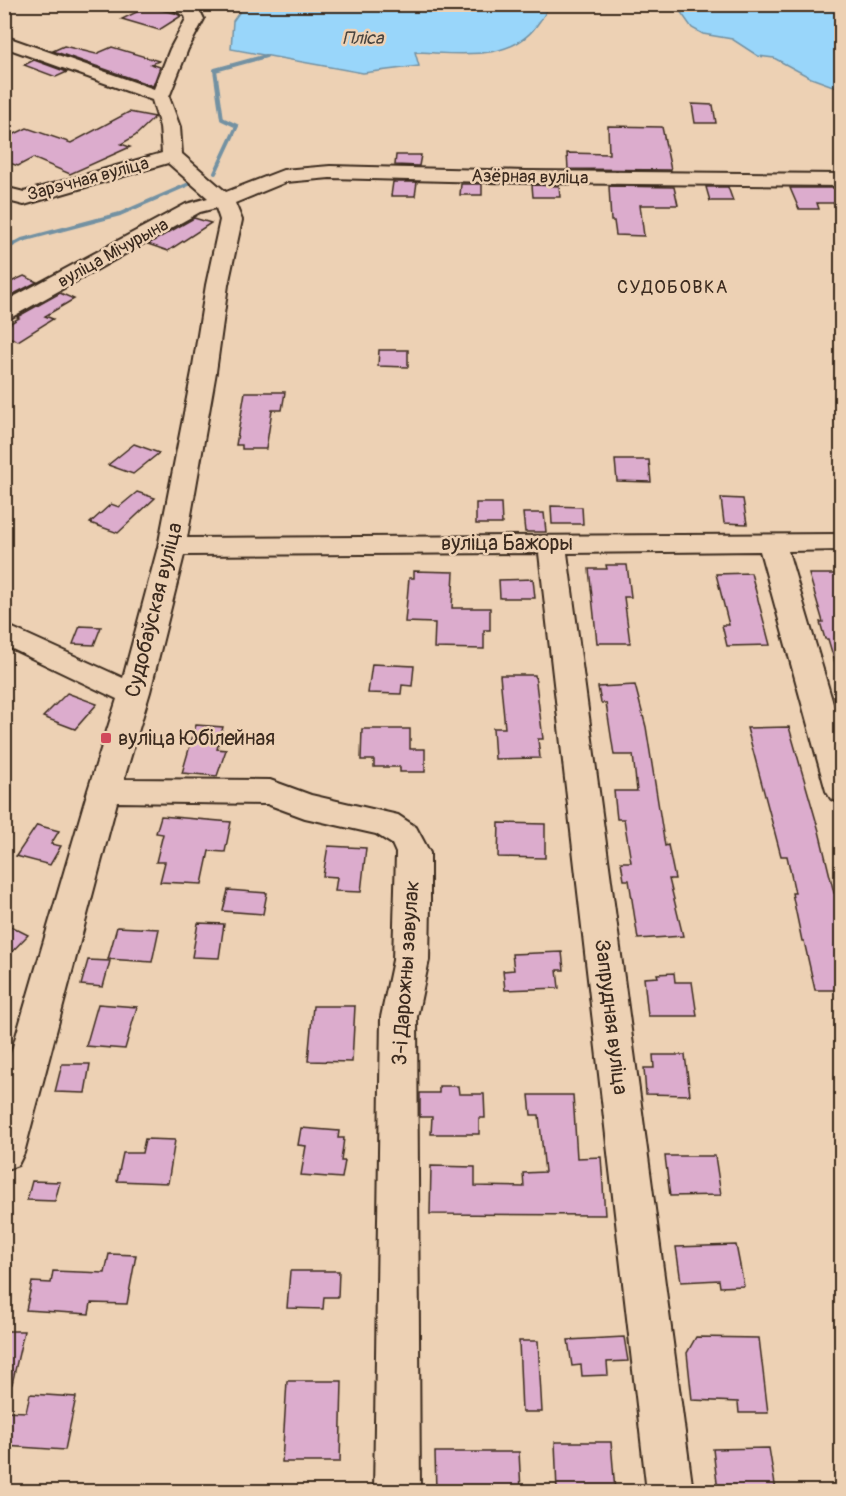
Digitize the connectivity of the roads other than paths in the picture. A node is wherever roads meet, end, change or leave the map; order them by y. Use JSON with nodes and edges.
{"nodes":[{"id":1,"x":172,"y":4,"type":"edge"},
{"id":2,"x":4,"y":41,"type":"edge"},
{"id":3,"x":160,"y":97,"type":"junction"},
{"id":4,"x":172,"y":156,"type":"junction"},
{"id":5,"x":842,"y":180,"type":"edge"},
{"id":6,"x":4,"y":193,"type":"edge"},
{"id":7,"x":223,"y":200,"type":"junction"},
{"id":8,"x":4,"y":312,"type":"edge"},
{"id":9,"x":842,"y":542,"type":"edge"},
{"id":10,"x":552,"y":543,"type":"junction"},
{"id":11,"x":772,"y":543,"type":"junction"},
{"id":12,"x":172,"y":547,"type":"junction"},
{"id":13,"x":4,"y":633,"type":"edge"},
{"id":14,"x":135,"y":692,"type":"junction"},
{"id":15,"x":104,"y":790,"type":"junction"},
{"id":16,"x":842,"y":791,"type":"edge"},
{"id":17,"x":15,"y":1063,"type":"edge"},
{"id":18,"x":4,"y":1153,"type":"edge"},
{"id":19,"x":397,"y":1491,"type":"edge"},
{"id":20,"x":670,"y":1491,"type":"edge"}],
"edges":[{"from":1,"to":3,"type":"street"},
{"from":2,"to":3,"type":"street"},
{"from":3,"to":4,"type":"street","name":"Зарэчная вуліца"},
{"from":4,"to":6,"type":"street","name":"Зарэчная вуліца"},
{"from":4,"to":7,"type":"street","name":"Зарэчная вуліца"},
{"from":5,"to":7,"type":"street","name":"Азёрная вуліца"},
{"from":7,"to":8,"type":"street","name":"вуліца Мічурына"},
{"from":7,"to":12,"type":"street","name":"Судобаўская вуліца"},
{"from":9,"to":11,"type":"street","name":"вуліца Бажоры"},
{"from":10,"to":11,"type":"street","name":"вуліца Бажоры"},
{"from":10,"to":12,"type":"street","name":"вуліца Бажоры"},
{"from":10,"to":20,"type":"street","name":"Запрудная вуліца"},
{"from":11,"to":16,"type":"street"},
{"from":12,"to":14,"type":"street","name":"Судобаўская вуліца"},
{"from":13,"to":14,"type":"street"},
{"from":14,"to":15,"type":"street","name":"Судобаўская вуліца"},
{"from":15,"to":17,"type":"street","name":"Судобаўская вуліца"},
{"from":15,"to":19,"type":"street","name":"3-і Дарожны завулак"},
{"from":17,"to":18,"type":"street","name":"Судобаўская вуліца"}]}
